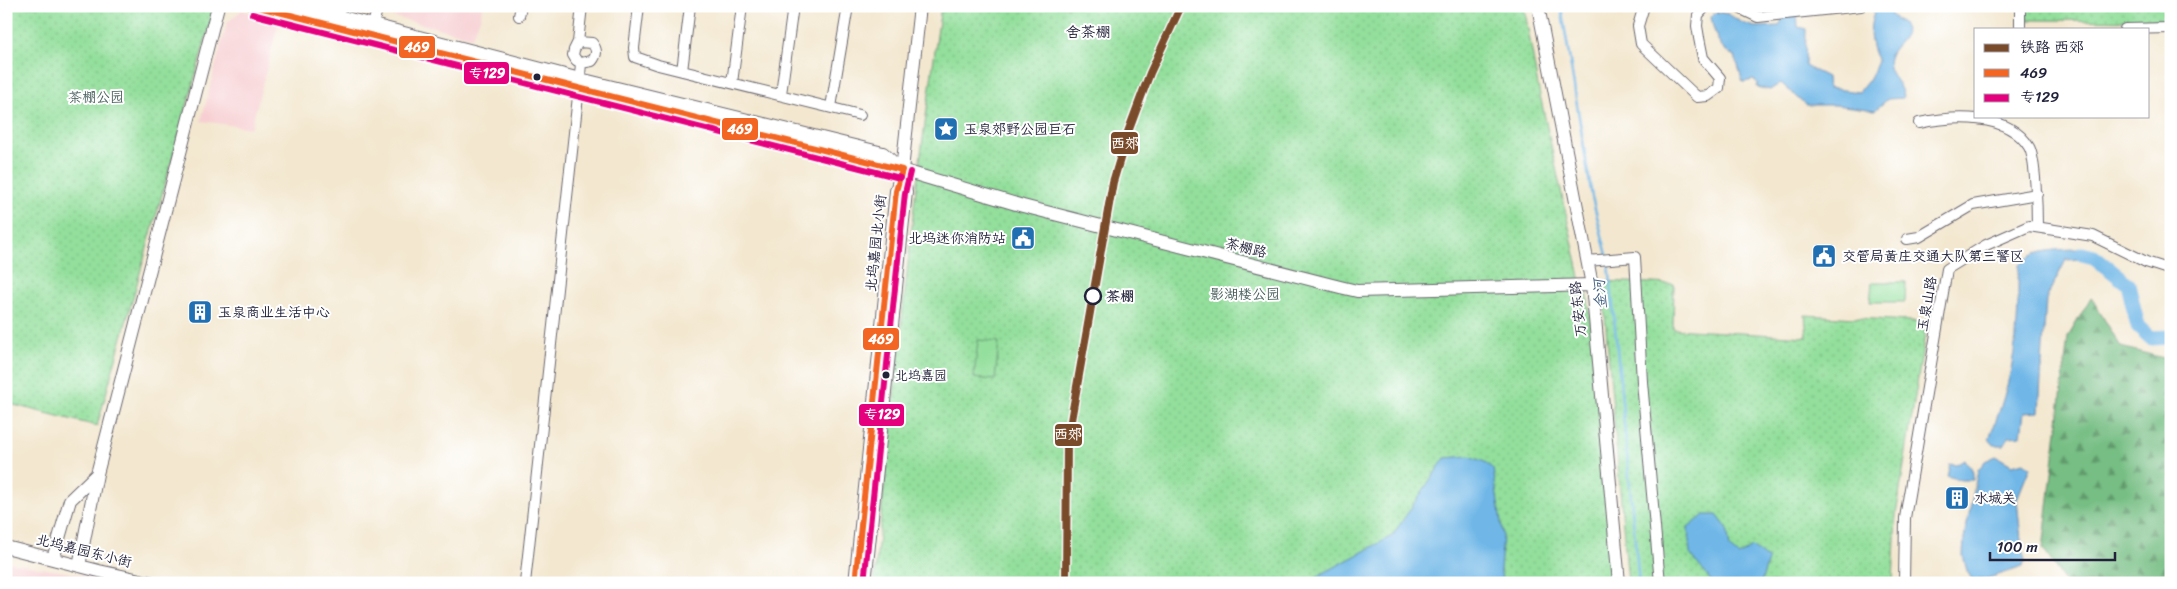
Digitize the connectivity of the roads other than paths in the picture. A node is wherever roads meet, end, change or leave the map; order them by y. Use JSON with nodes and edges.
{"nodes":[{"id":1,"x":218,"y":6,"type":"edge"},
{"id":2,"x":254,"y":6,"type":"edge"},
{"id":3,"x":300,"y":6,"type":"edge"},
{"id":4,"x":378,"y":6,"type":"edge"},
{"id":5,"x":582,"y":6,"type":"edge"},
{"id":6,"x":638,"y":6,"type":"edge"},
{"id":7,"x":690,"y":6,"type":"edge"},
{"id":8,"x":742,"y":6,"type":"edge"},
{"id":9,"x":793,"y":6,"type":"edge"},
{"id":10,"x":848,"y":6,"type":"edge"},
{"id":11,"x":920,"y":6,"type":"edge"},
{"id":12,"x":1538,"y":6,"type":"edge"},
{"id":13,"x":1644,"y":6,"type":"edge"},
{"id":14,"x":1706,"y":6,"type":"edge"},
{"id":15,"x":1735,"y":6,"type":"edge"},
{"id":16,"x":1861,"y":6,"type":"edge"},
{"id":17,"x":2020,"y":6,"type":"edge"},
{"id":18,"x":2020,"y":28,"type":"edge"},
{"id":19,"x":2150,"y":28,"type":"edge"},
{"id":20,"x":2171,"y":28,"type":"edge"},
{"id":21,"x":372,"y":30,"type":"junction"},
{"id":22,"x":578,"y":42,"type":"junction"},
{"id":23,"x":581,"y":63,"type":"junction"},
{"id":24,"x":682,"y":71,"type":"junction"},
{"id":25,"x":579,"y":83,"type":"junction"},
{"id":26,"x":732,"y":83,"type":"junction"},
{"id":27,"x":781,"y":94,"type":"junction"},
{"id":28,"x":831,"y":107,"type":"junction"},
{"id":29,"x":860,"y":115,"type":"dead end"},
{"id":30,"x":1919,"y":124,"type":"dead end"},
{"id":31,"x":902,"y":170,"type":"junction"},
{"id":32,"x":2037,"y":194,"type":"junction"},
{"id":33,"x":2037,"y":227,"type":"junction"},
{"id":34,"x":1907,"y":239,"type":"dead end"},
{"id":35,"x":1587,"y":261,"type":"junction"},
{"id":36,"x":2171,"y":270,"type":"edge"},
{"id":37,"x":1592,"y":286,"type":"junction"},
{"id":38,"x":97,"y":474,"type":"junction"},
{"id":39,"x":6,"y":547,"type":"edge"},
{"id":40,"x":53,"y":559,"type":"junction"},
{"id":41,"x":80,"y":566,"type":"junction"},
{"id":42,"x":154,"y":583,"type":"edge"},
{"id":43,"x":525,"y":583,"type":"edge"},
{"id":44,"x":855,"y":583,"type":"edge"},
{"id":45,"x":865,"y":583,"type":"edge"},
{"id":46,"x":1619,"y":583,"type":"edge"},
{"id":47,"x":1660,"y":583,"type":"edge"},
{"id":48,"x":1904,"y":583,"type":"edge"}],
"edges":[{"from":1,"to":38,"type":"street"},
{"from":2,"to":21,"type":"street","name":"茶棚路"},
{"from":3,"to":21,"type":"street","name":"茶棚路"},
{"from":4,"to":21,"type":"street"},
{"from":5,"to":22,"type":"street"},
{"from":6,"to":24,"type":"street"},
{"from":7,"to":24,"type":"street"},
{"from":8,"to":26,"type":"street"},
{"from":9,"to":27,"type":"street"},
{"from":10,"to":28,"type":"street"},
{"from":11,"to":31,"type":"street"},
{"from":12,"to":35,"type":"street","name":"万安东路"},
{"from":13,"to":14,"type":"street"},
{"from":15,"to":16,"type":"street"},
{"from":17,"to":18,"type":"street"},
{"from":19,"to":20,"type":"street"},
{"from":21,"to":25,"type":"street","name":"茶棚路"},
{"from":22,"to":23,"type":"street"},
{"from":22,"to":23,"type":"street"},
{"from":23,"to":25,"type":"street"},
{"from":24,"to":26,"type":"street"},
{"from":25,"to":31,"type":"street","name":"茶棚路"},
{"from":25,"to":43,"type":"street"},
{"from":26,"to":27,"type":"street"},
{"from":27,"to":28,"type":"street"},
{"from":28,"to":29,"type":"street"},
{"from":30,"to":32,"type":"street"},
{"from":31,"to":37,"type":"street","name":"茶棚路"},
{"from":31,"to":44,"type":"street","name":"北坞嘉园北小街"},
{"from":31,"to":45,"type":"street","name":"北坞嘉园北小街"},
{"from":32,"to":33,"type":"street"},
{"from":32,"to":34,"type":"street"},
{"from":33,"to":36,"type":"street","name":"玉泉山路"},
{"from":33,"to":48,"type":"street","name":"玉泉山路"},
{"from":35,"to":37,"type":"street","name":"万安东路"},
{"from":35,"to":47,"type":"street"},
{"from":37,"to":46,"type":"street","name":"万安东路"},
{"from":38,"to":40,"type":"street"},
{"from":38,"to":41,"type":"street"},
{"from":39,"to":40,"type":"street","name":"北坞嘉园东小街"},
{"from":40,"to":41,"type":"street","name":"北坞嘉园东小街"},
{"from":41,"to":42,"type":"street","name":"北坞嘉园东小街"}]}
